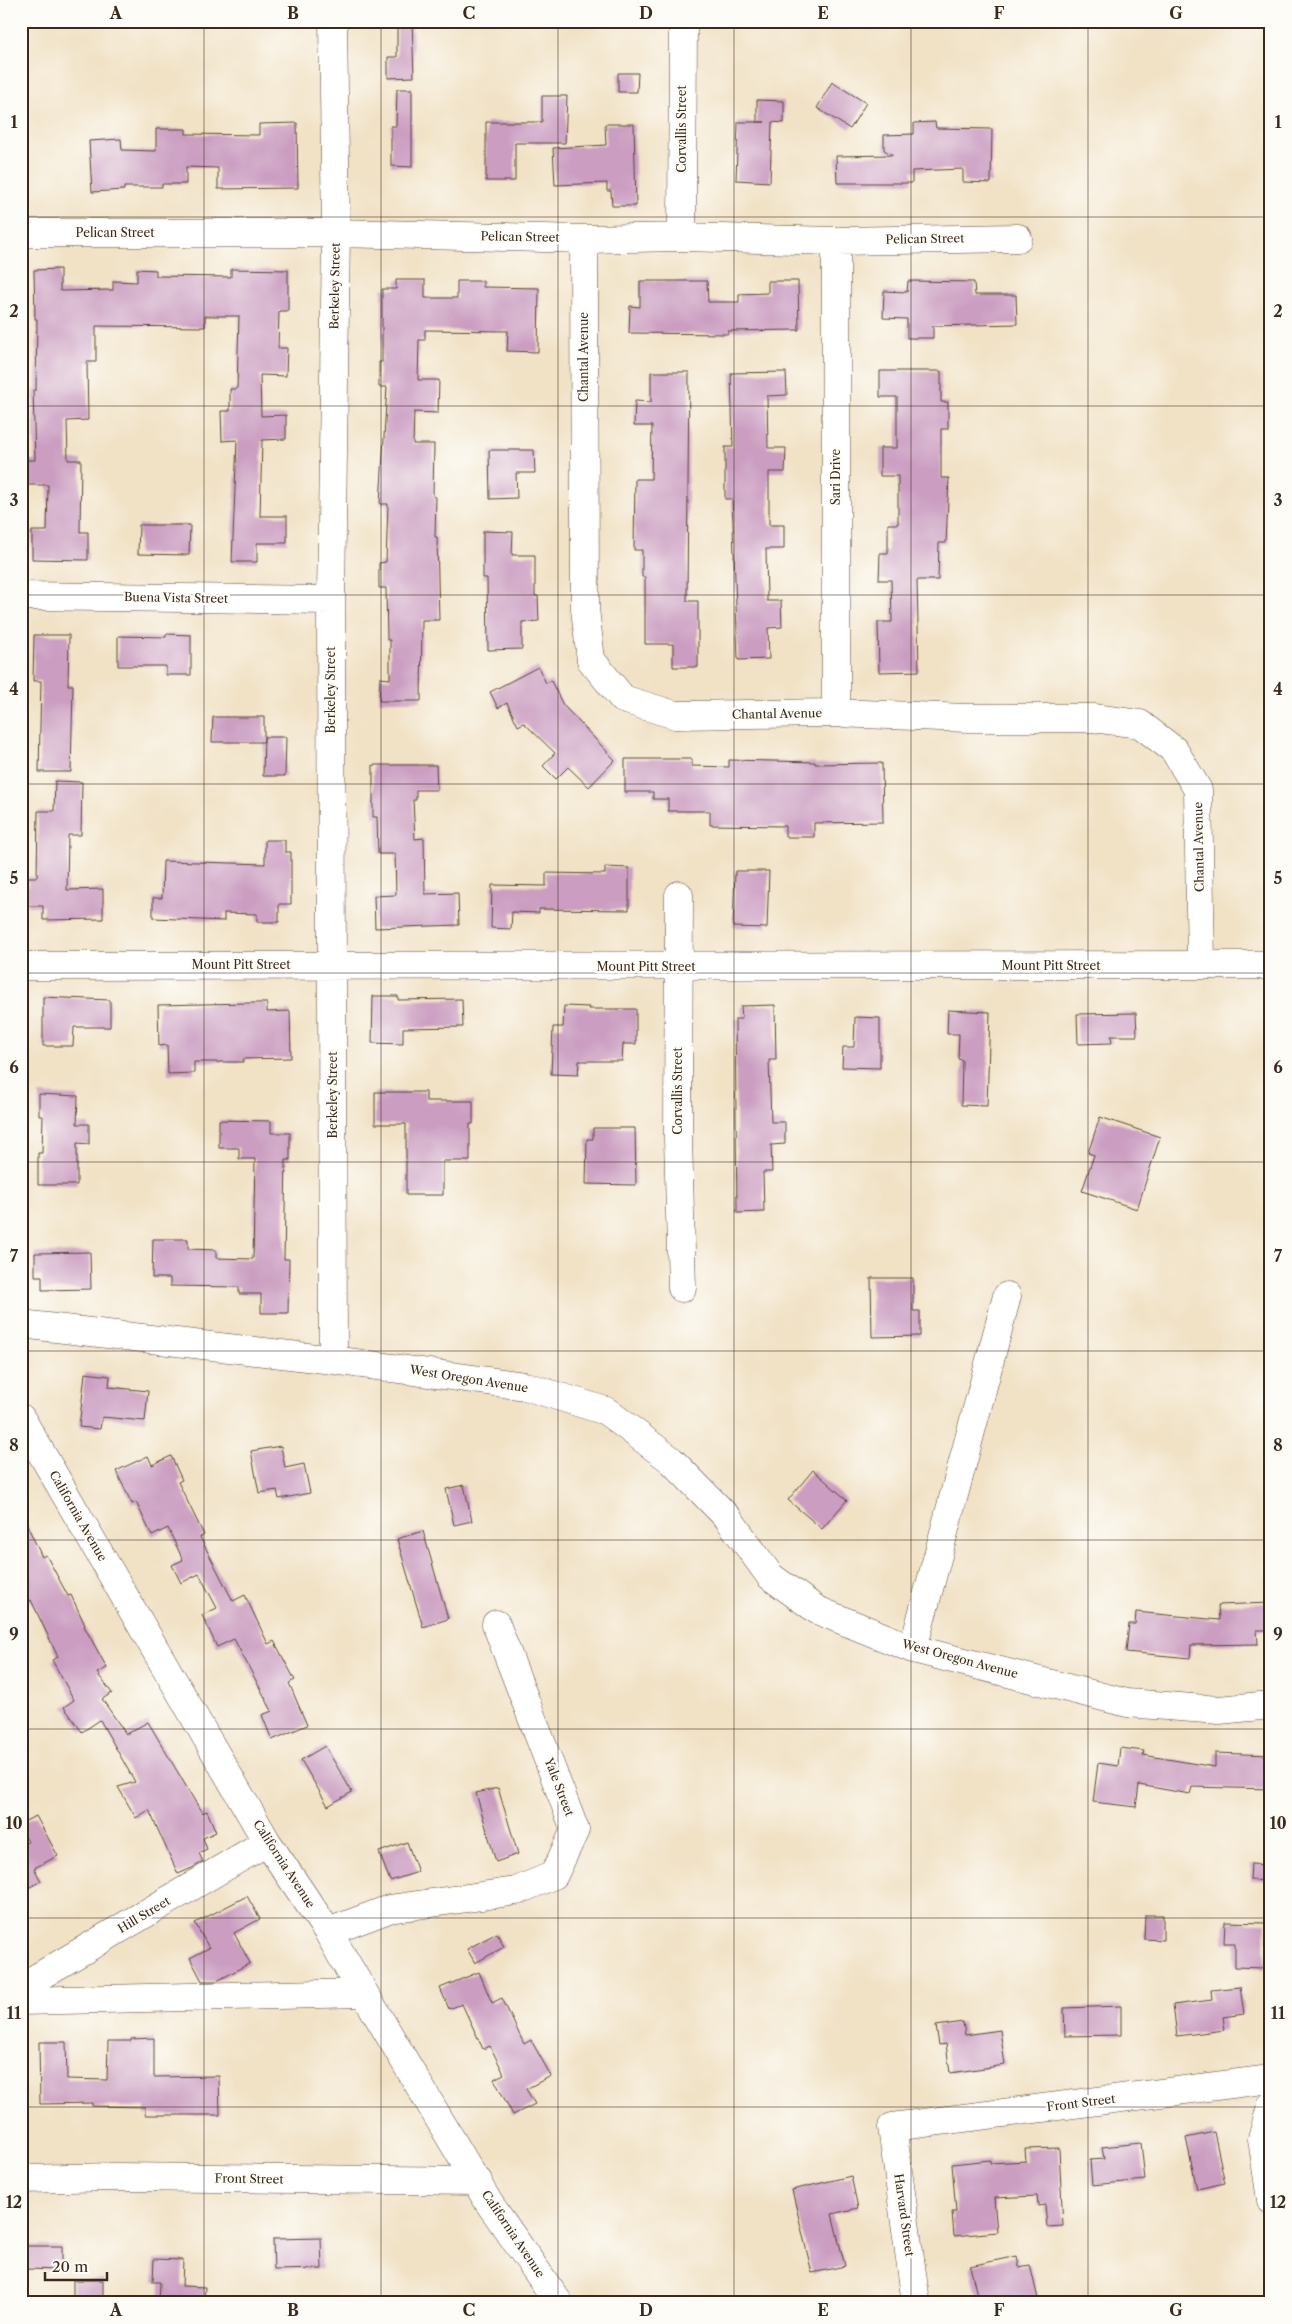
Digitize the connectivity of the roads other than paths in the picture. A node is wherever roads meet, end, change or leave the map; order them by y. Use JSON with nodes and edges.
{"nodes":[{"id":1,"x":333,"y":21,"type":"edge"},
{"id":2,"x":683,"y":21,"type":"edge"},
{"id":3,"x":21,"y":233,"type":"edge"},
{"id":4,"x":336,"y":233,"type":"junction"},
{"id":5,"x":682,"y":237,"type":"junction"},
{"id":6,"x":1018,"y":238,"type":"dead end"},
{"id":7,"x":584,"y":239,"type":"junction"},
{"id":8,"x":836,"y":241,"type":"junction"},
{"id":9,"x":21,"y":596,"type":"edge"},
{"id":10,"x":331,"y":600,"type":"junction"},
{"id":11,"x":836,"y":713,"type":"junction"},
{"id":12,"x":679,"y":894,"type":"dead end"},
{"id":13,"x":333,"y":964,"type":"junction"},
{"id":14,"x":1201,"y":965,"type":"junction"},
{"id":15,"x":1271,"y":965,"type":"edge"},
{"id":16,"x":21,"y":966,"type":"edge"},
{"id":17,"x":678,"y":967,"type":"junction"},
{"id":18,"x":682,"y":1288,"type":"dead end"},
{"id":19,"x":1007,"y":1296,"type":"dead end"},
{"id":20,"x":21,"y":1324,"type":"edge"},
{"id":21,"x":333,"y":1360,"type":"junction"},
{"id":22,"x":21,"y":1418,"type":"edge"},
{"id":23,"x":496,"y":1624,"type":"dead end"},
{"id":24,"x":913,"y":1648,"type":"junction"},
{"id":25,"x":1271,"y":1705,"type":"edge"},
{"id":26,"x":267,"y":1842,"type":"junction"},
{"id":27,"x":328,"y":1932,"type":"junction"},
{"id":28,"x":21,"y":1987,"type":"edge"},
{"id":29,"x":21,"y":2001,"type":"edge"},
{"id":30,"x":1271,"y":2079,"type":"edge"},
{"id":31,"x":1271,"y":2106,"type":"edge"},
{"id":32,"x":892,"y":2127,"type":"joint"},
{"id":33,"x":21,"y":2179,"type":"edge"},
{"id":34,"x":478,"y":2181,"type":"junction"},
{"id":35,"x":1271,"y":2200,"type":"edge"},
{"id":36,"x":559,"y":2303,"type":"edge"},
{"id":37,"x":916,"y":2303,"type":"edge"}],
"edges":[{"from":1,"to":4,"type":"street","name":"Berkeley Street"},
{"from":2,"to":5,"type":"street","name":"Corvallis Street"},
{"from":3,"to":4,"type":"street","name":"Pelican Street"},
{"from":4,"to":7,"type":"street","name":"Pelican Street"},
{"from":4,"to":10,"type":"street","name":"Berkeley Street"},
{"from":5,"to":7,"type":"street","name":"Pelican Street"},
{"from":5,"to":8,"type":"street","name":"Pelican Street"},
{"from":6,"to":8,"type":"street","name":"Pelican Street"},
{"from":7,"to":11,"type":"street","name":"Chantal Avenue"},
{"from":8,"to":11,"type":"street","name":"Sari Drive"},
{"from":9,"to":10,"type":"street","name":"Buena Vista Street"},
{"from":10,"to":13,"type":"street","name":"Berkeley Street"},
{"from":11,"to":14,"type":"street","name":"Chantal Avenue"},
{"from":12,"to":17,"type":"street","name":"Corvallis Street"},
{"from":13,"to":16,"type":"street","name":"Mount Pitt Street"},
{"from":13,"to":17,"type":"street","name":"Mount Pitt Street"},
{"from":13,"to":21,"type":"street","name":"Berkeley Street"},
{"from":14,"to":15,"type":"street","name":"Mount Pitt Street"},
{"from":14,"to":17,"type":"street","name":"Mount Pitt Street"},
{"from":17,"to":18,"type":"street","name":"Corvallis Street"},
{"from":19,"to":24,"type":"street"},
{"from":20,"to":21,"type":"street","name":"West Oregon Avenue"},
{"from":21,"to":24,"type":"street","name":"West Oregon Avenue"},
{"from":22,"to":26,"type":"street","name":"California Avenue"},
{"from":23,"to":27,"type":"street","name":"Yale Street"},
{"from":24,"to":25,"type":"street","name":"West Oregon Avenue"},
{"from":26,"to":27,"type":"street","name":"California Avenue"},
{"from":26,"to":28,"type":"street","name":"Hill Street"},
{"from":27,"to":29,"type":"street"},
{"from":27,"to":34,"type":"street","name":"California Avenue"},
{"from":30,"to":32,"type":"street","name":"Front Street"},
{"from":31,"to":35,"type":"street"},
{"from":32,"to":37,"type":"street","name":"Harvard Street"},
{"from":33,"to":34,"type":"street","name":"Front Street"},
{"from":34,"to":36,"type":"street","name":"California Avenue"}]}
